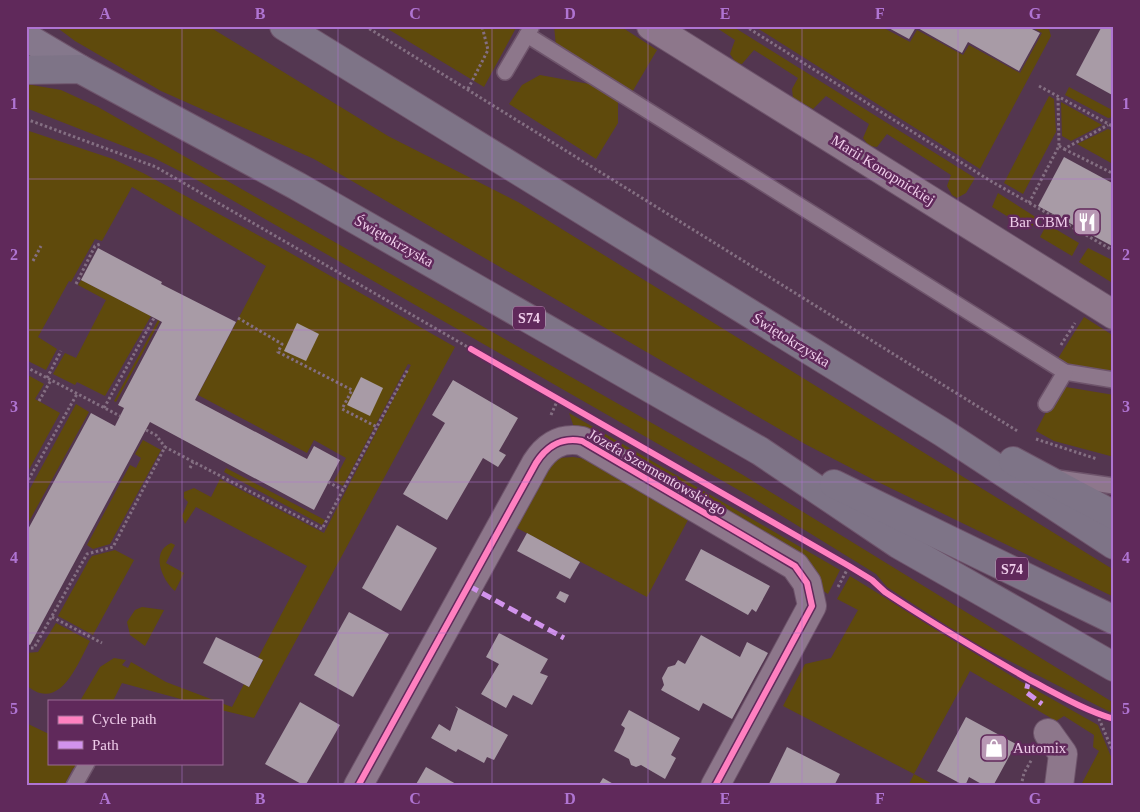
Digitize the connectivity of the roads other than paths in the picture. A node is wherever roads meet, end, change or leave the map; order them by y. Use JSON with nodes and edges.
{"nodes":[{"id":1,"x":284,"y":26,"type":"edge"},
{"id":2,"x":651,"y":26,"type":"edge"},
{"id":3,"x":529,"y":31,"type":"edge"},
{"id":4,"x":26,"y":37,"type":"edge"},
{"id":5,"x":80,"y":69,"type":"junction"},
{"id":6,"x":26,"y":70,"type":"edge"},
{"id":7,"x":505,"y":72,"type":"dead end"},
{"id":8,"x":1114,"y":315,"type":"edge"},
{"id":9,"x":1065,"y":372,"type":"junction"},
{"id":10,"x":1114,"y":380,"type":"edge"},
{"id":11,"x":1046,"y":404,"type":"dead end"},
{"id":12,"x":942,"y":432,"type":"junction"},
{"id":13,"x":760,"y":450,"type":"junction"},
{"id":14,"x":1040,"y":475,"type":"junction"},
{"id":15,"x":1114,"y":486,"type":"edge"},
{"id":16,"x":1114,"y":515,"type":"edge"},
{"id":17,"x":1114,"y":546,"type":"edge"},
{"id":18,"x":1114,"y":620,"type":"edge"},
{"id":19,"x":1114,"y":667,"type":"edge"},
{"id":20,"x":1048,"y":733,"type":"dead end"},
{"id":21,"x":86,"y":764,"type":"edge"},
{"id":22,"x":74,"y":786,"type":"edge"},
{"id":23,"x":358,"y":786,"type":"edge"},
{"id":24,"x":715,"y":786,"type":"edge"},
{"id":25,"x":1059,"y":786,"type":"edge"}],
"edges":[{"from":1,"to":12,"type":"highway","name":"Świętokrzyska"},
{"from":2,"to":8,"type":"street","name":"Marii Konopnickiej"},
{"from":3,"to":7,"type":"lane"},
{"from":3,"to":9,"type":"lane"},
{"from":4,"to":5,"type":"main road","name":"Świętokrzyska"},
{"from":5,"to":6,"type":"highway"},
{"from":5,"to":13,"type":"highway","name":"Świętokrzyska","number":"S74"},
{"from":9,"to":10,"type":"lane"},
{"from":9,"to":11,"type":"lane"},
{"from":12,"to":14,"type":"highway"},
{"from":12,"to":17,"type":"highway"},
{"from":13,"to":18,"type":"highway","number":"S74"},
{"from":13,"to":19,"type":"highway"},
{"from":14,"to":15,"type":"lane"},
{"from":14,"to":16,"type":"highway"},
{"from":20,"to":25,"type":"street"},
{"from":21,"to":22,"type":"lane"},
{"from":23,"to":24,"type":"street","name":"Józefa Szermentowskiego"}]}
